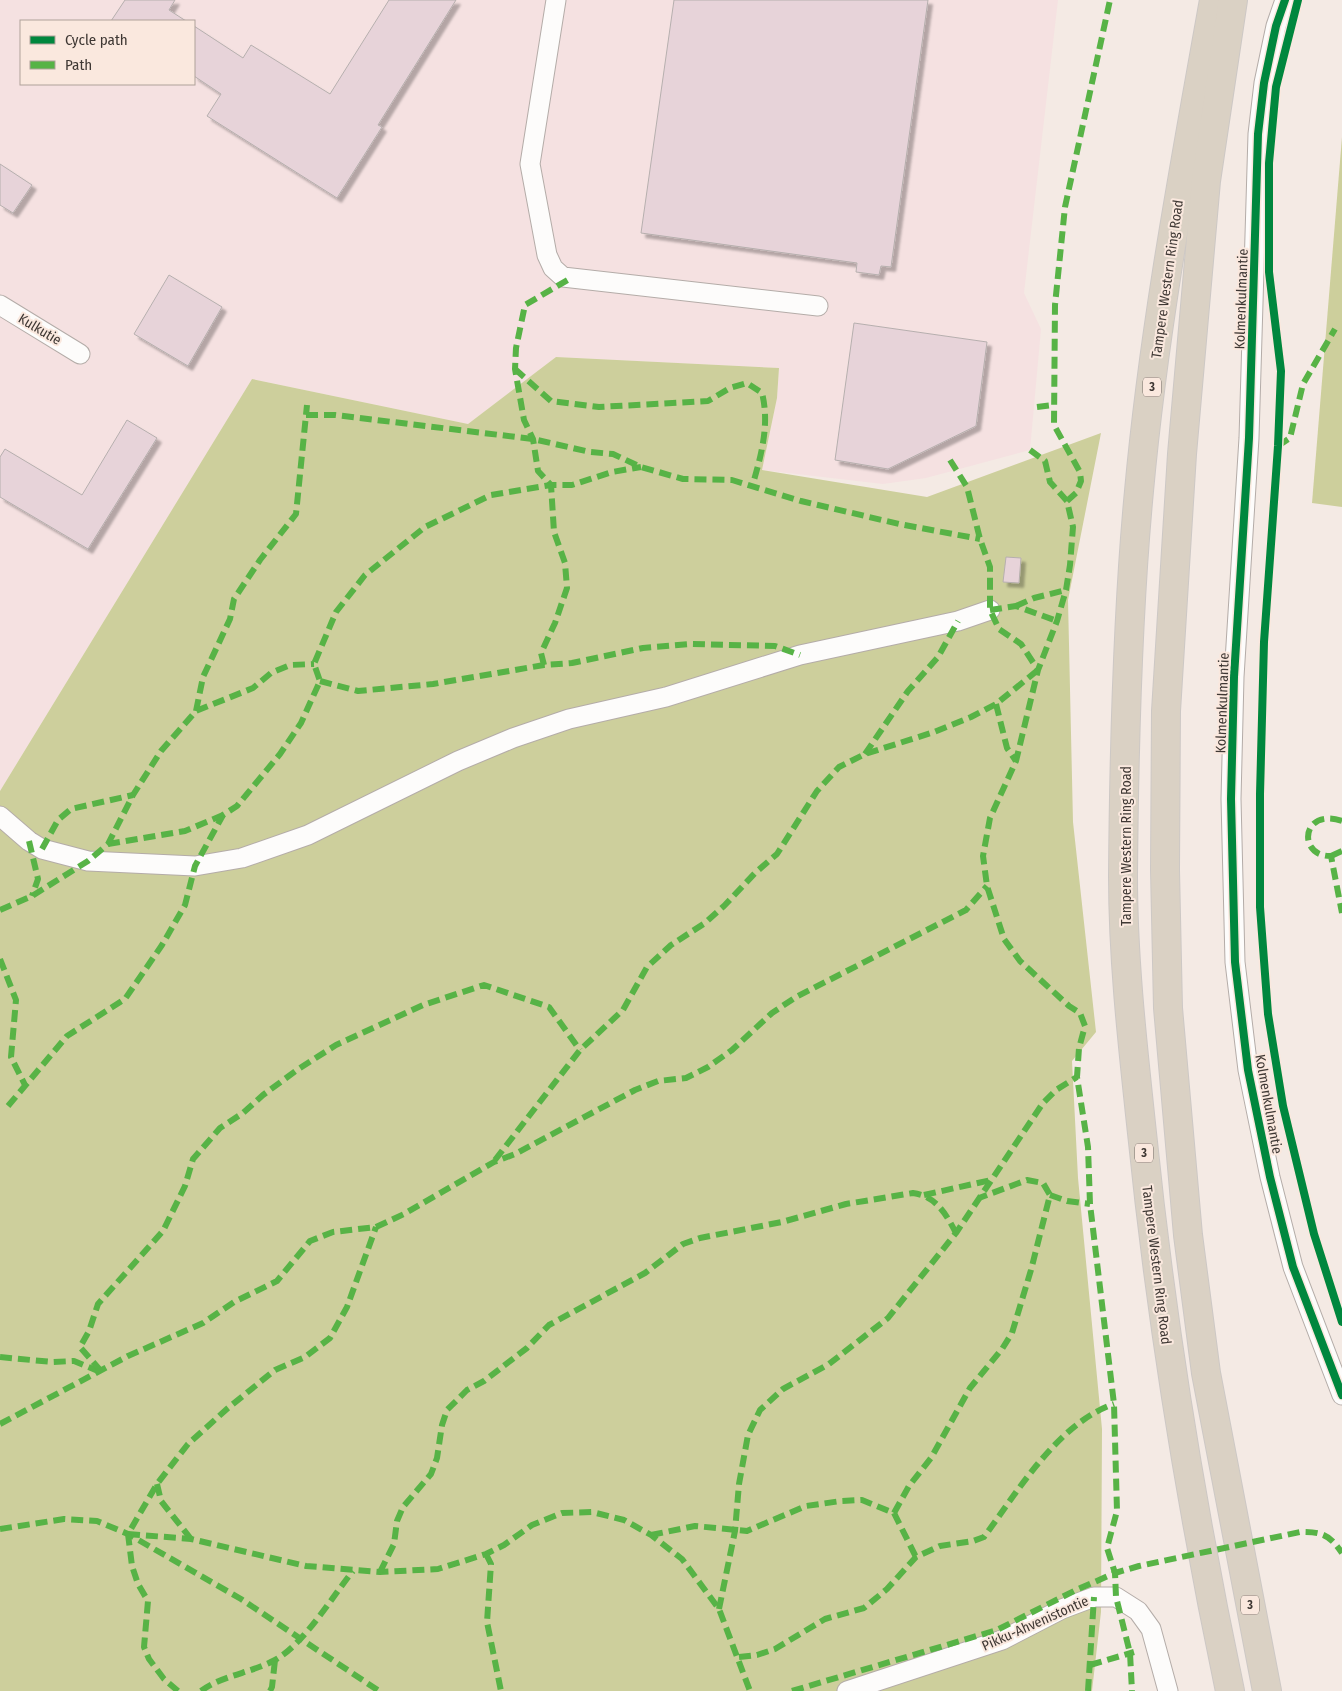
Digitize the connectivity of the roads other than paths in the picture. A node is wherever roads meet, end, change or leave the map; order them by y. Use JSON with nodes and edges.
{"nodes":[{"id":1,"x":556,"y":0,"type":"edge"},
{"id":2,"x":1214,"y":0,"type":"edge"},
{"id":3,"x":1233,"y":0,"type":"edge"},
{"id":4,"x":1285,"y":0,"type":"edge"},
{"id":5,"x":0,"y":305,"type":"edge"},
{"id":6,"x":818,"y":306,"type":"dead end"},
{"id":7,"x":80,"y":354,"type":"dead end"},
{"id":8,"x":990,"y":610,"type":"dead end"},
{"id":9,"x":0,"y":816,"type":"edge"},
{"id":10,"x":1342,"y":1395,"type":"edge"},
{"id":11,"x":1252,"y":1614,"type":"junction"},
{"id":12,"x":847,"y":1691,"type":"edge"},
{"id":13,"x":1168,"y":1691,"type":"edge"},
{"id":14,"x":1230,"y":1691,"type":"edge"},
{"id":15,"x":1267,"y":1691,"type":"edge"},
{"id":16,"x":1277,"y":1691,"type":"edge"}],
"edges":[{"from":1,"to":6,"type":"street"},
{"from":2,"to":14,"type":"highway","name":"Tampere Western Ring Road","number":"3"},
{"from":3,"to":11,"type":"highway","name":"Tampere Western Ring Road","number":"3"},
{"from":4,"to":10,"type":"street","name":"Kolmenkulmantie"},
{"from":5,"to":7,"type":"street","name":"Kulkutie"},
{"from":8,"to":9,"type":"street"},
{"from":11,"to":15,"type":"highway","name":"Tampere Western Ring Road","number":"3"},
{"from":11,"to":16,"type":"highway"},
{"from":12,"to":13,"type":"street","name":"Pikku-Ahvenistontie"}]}
